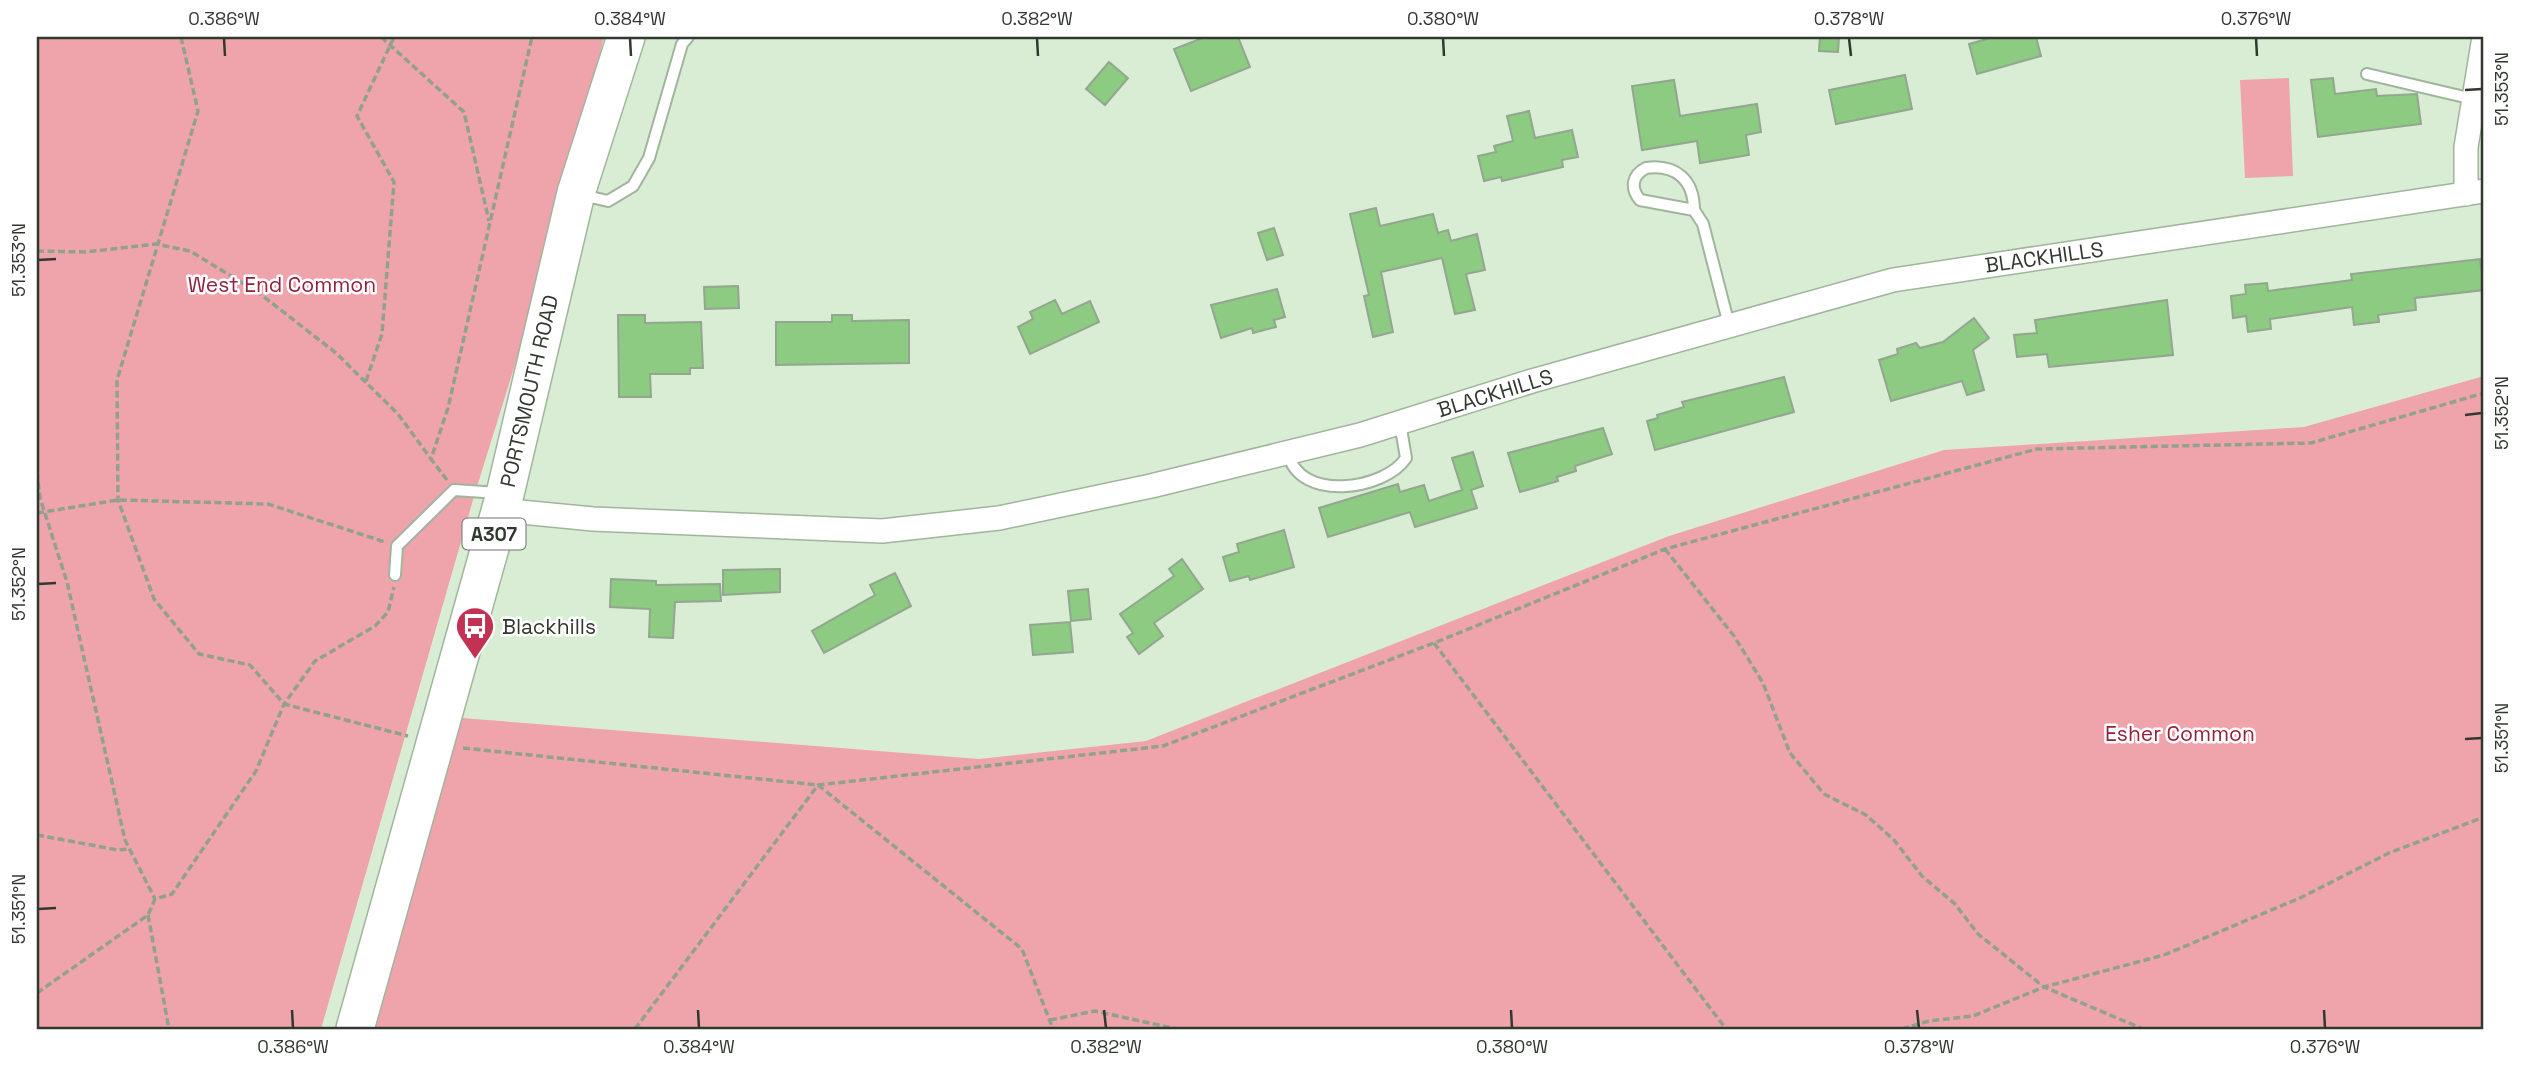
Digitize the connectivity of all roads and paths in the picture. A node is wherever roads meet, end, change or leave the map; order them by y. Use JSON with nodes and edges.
{"nodes":[{"id":1,"x":181,"y":37,"type":"edge"},
{"id":2,"x":381,"y":37,"type":"edge"},
{"id":3,"x":394,"y":37,"type":"edge"},
{"id":4,"x":532,"y":37,"type":"edge"},
{"id":5,"x":626,"y":37,"type":"edge"},
{"id":6,"x":688,"y":37,"type":"edge"},
{"id":7,"x":2484,"y":37,"type":"edge"},
{"id":8,"x":390,"y":44,"type":"junction"},
{"id":9,"x":2367,"y":74,"type":"dead end"},
{"id":10,"x":2473,"y":99,"type":"junction"},
{"id":11,"x":2475,"y":192,"type":"edge"},
{"id":12,"x":576,"y":193,"type":"junction"},
{"id":13,"x":1694,"y":210,"type":"junction"},
{"id":14,"x":490,"y":223,"type":"junction"},
{"id":15,"x":156,"y":244,"type":"junction"},
{"id":16,"x":37,"y":251,"type":"edge"},
{"id":17,"x":1728,"y":325,"type":"junction"},
{"id":18,"x":366,"y":382,"type":"junction"},
{"id":19,"x":2484,"y":393,"type":"edge"},
{"id":20,"x":1400,"y":423,"type":"junction"},
{"id":21,"x":1288,"y":453,"type":"junction"},
{"id":22,"x":431,"y":460,"type":"junction"},
{"id":23,"x":37,"y":472,"type":"edge"},
{"id":24,"x":454,"y":490,"type":"junction"},
{"id":25,"x":118,"y":500,"type":"junction"},
{"id":26,"x":503,"y":502,"type":"junction"},
{"id":27,"x":44,"y":512,"type":"junction"},
{"id":28,"x":37,"y":513,"type":"edge"},
{"id":29,"x":397,"y":546,"type":"junction"},
{"id":30,"x":1665,"y":549,"type":"junction"},
{"id":31,"x":395,"y":575,"type":"joint"},
{"id":32,"x":1434,"y":643,"type":"junction"},
{"id":33,"x":284,"y":704,"type":"junction"},
{"id":34,"x":434,"y":743,"type":"junction"},
{"id":35,"x":818,"y":785,"type":"junction"},
{"id":36,"x":2484,"y":817,"type":"edge"},
{"id":37,"x":37,"y":835,"type":"edge"},
{"id":38,"x":129,"y":849,"type":"junction"},
{"id":39,"x":155,"y":899,"type":"junction"},
{"id":40,"x":148,"y":915,"type":"junction"},
{"id":41,"x":2044,"y":987,"type":"junction"},
{"id":42,"x":37,"y":993,"type":"edge"},
{"id":43,"x":1049,"y":1020,"type":"junction"},
{"id":44,"x":169,"y":1029,"type":"edge"},
{"id":45,"x":355,"y":1029,"type":"edge"},
{"id":46,"x":635,"y":1029,"type":"edge"},
{"id":47,"x":1053,"y":1029,"type":"edge"},
{"id":48,"x":1177,"y":1029,"type":"edge"},
{"id":49,"x":1726,"y":1029,"type":"edge"},
{"id":50,"x":1902,"y":1029,"type":"edge"},
{"id":51,"x":2143,"y":1029,"type":"edge"}],
"edges":[{"from":1,"to":15,"type":"path"},
{"from":2,"to":8,"type":"path"},
{"from":3,"to":8,"type":"path"},
{"from":4,"to":14,"type":"path"},
{"from":5,"to":12,"type":"main road","name":"PORTSMOUTH ROAD","number":"A307"},
{"from":6,"to":12,"type":"lane"},
{"from":7,"to":10,"type":"street"},
{"from":8,"to":14,"type":"path"},
{"from":8,"to":18,"type":"path"},
{"from":9,"to":10,"type":"lane"},
{"from":10,"to":11,"type":"street"},
{"from":11,"to":17,"type":"street","name":"BLACKHILLS"},
{"from":12,"to":26,"type":"main road","name":"PORTSMOUTH ROAD","number":"A307"},
{"from":13,"to":13,"type":"lane"},
{"from":13,"to":17,"type":"lane"},
{"from":14,"to":22,"type":"path"},
{"from":15,"to":16,"type":"path"},
{"from":15,"to":18,"type":"path"},
{"from":15,"to":25,"type":"path"},
{"from":17,"to":20,"type":"street","name":"BLACKHILLS"},
{"from":18,"to":22,"type":"path"},
{"from":19,"to":30,"type":"path"},
{"from":20,"to":21,"type":"street","name":"BLACKHILLS"},
{"from":20,"to":21,"type":"lane"},
{"from":21,"to":26,"type":"street","name":"BLACKHILLS"},
{"from":22,"to":24,"type":"path"},
{"from":23,"to":27,"type":"path"},
{"from":24,"to":26,"type":"lane"},
{"from":24,"to":29,"type":"lane"},
{"from":25,"to":27,"type":"path"},
{"from":25,"to":29,"type":"path"},
{"from":25,"to":33,"type":"path"},
{"from":26,"to":34,"type":"main road","name":"PORTSMOUTH ROAD","number":"A307"},
{"from":27,"to":28,"type":"path"},
{"from":27,"to":38,"type":"path"},
{"from":29,"to":31,"type":"lane"},
{"from":30,"to":32,"type":"path"},
{"from":30,"to":41,"type":"path"},
{"from":31,"to":33,"type":"path"},
{"from":32,"to":35,"type":"path"},
{"from":32,"to":49,"type":"path"},
{"from":33,"to":34,"type":"path"},
{"from":33,"to":39,"type":"path"},
{"from":34,"to":35,"type":"path"},
{"from":34,"to":45,"type":"main road","name":"PORTSMOUTH ROAD","number":"A307"},
{"from":35,"to":43,"type":"path"},
{"from":35,"to":46,"type":"path"},
{"from":36,"to":41,"type":"path"},
{"from":37,"to":38,"type":"path"},
{"from":38,"to":39,"type":"path"},
{"from":39,"to":40,"type":"path"},
{"from":40,"to":42,"type":"path"},
{"from":40,"to":44,"type":"path"},
{"from":41,"to":50,"type":"path"},
{"from":41,"to":51,"type":"path"},
{"from":43,"to":47,"type":"path"},
{"from":43,"to":48,"type":"path"}]}
